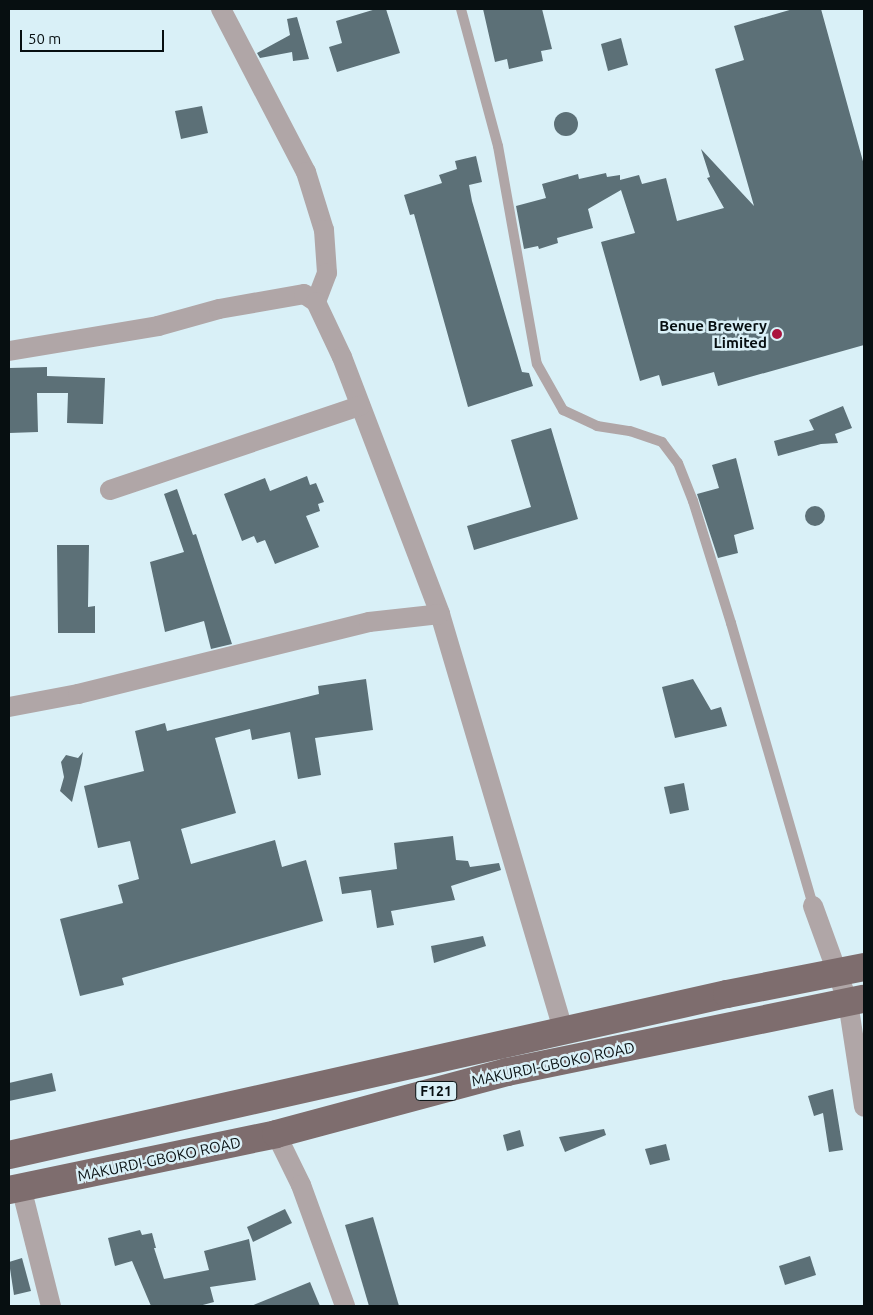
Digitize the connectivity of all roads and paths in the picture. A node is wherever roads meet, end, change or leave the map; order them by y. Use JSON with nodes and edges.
{"nodes":[{"id":1,"x":221,"y":9,"type":"edge"},
{"id":2,"x":461,"y":9,"type":"edge"},
{"id":3,"x":316,"y":302,"type":"junction"},
{"id":4,"x":9,"y":351,"type":"edge"},
{"id":5,"x":360,"y":406,"type":"junction"},
{"id":6,"x":110,"y":490,"type":"dead end"},
{"id":7,"x":440,"y":614,"type":"junction"},
{"id":8,"x":9,"y":707,"type":"edge"},
{"id":9,"x":813,"y":906,"type":"joint"},
{"id":10,"x":852,"y":969,"type":"edge"},
{"id":11,"x":856,"y":1000,"type":"edge"},
{"id":12,"x":564,"y":1033,"type":"junction"},
{"id":13,"x":864,"y":1107,"type":"edge"},
{"id":14,"x":276,"y":1134,"type":"junction"},
{"id":15,"x":9,"y":1155,"type":"edge"},
{"id":16,"x":15,"y":1189,"type":"edge"},
{"id":17,"x":51,"y":1306,"type":"edge"},
{"id":18,"x":345,"y":1306,"type":"edge"}],
"edges":[{"from":1,"to":3,"type":"street"},
{"from":2,"to":9,"type":"lane"},
{"from":3,"to":4,"type":"street"},
{"from":3,"to":5,"type":"street"},
{"from":5,"to":6,"type":"street"},
{"from":5,"to":7,"type":"street"},
{"from":7,"to":8,"type":"street"},
{"from":7,"to":12,"type":"street"},
{"from":9,"to":10,"type":"street"},
{"from":10,"to":11,"type":"street"},
{"from":10,"to":12,"type":"main road","number":"F121"},
{"from":11,"to":13,"type":"street"},
{"from":11,"to":14,"type":"main road","name":"MAKURDI-GBOKO ROAD","number":"F121"},
{"from":12,"to":15,"type":"main road","number":"F121"},
{"from":14,"to":16,"type":"main road","name":"MAKURDI-GBOKO ROAD","number":"F121"},
{"from":14,"to":18,"type":"street"},
{"from":16,"to":17,"type":"street"}]}
